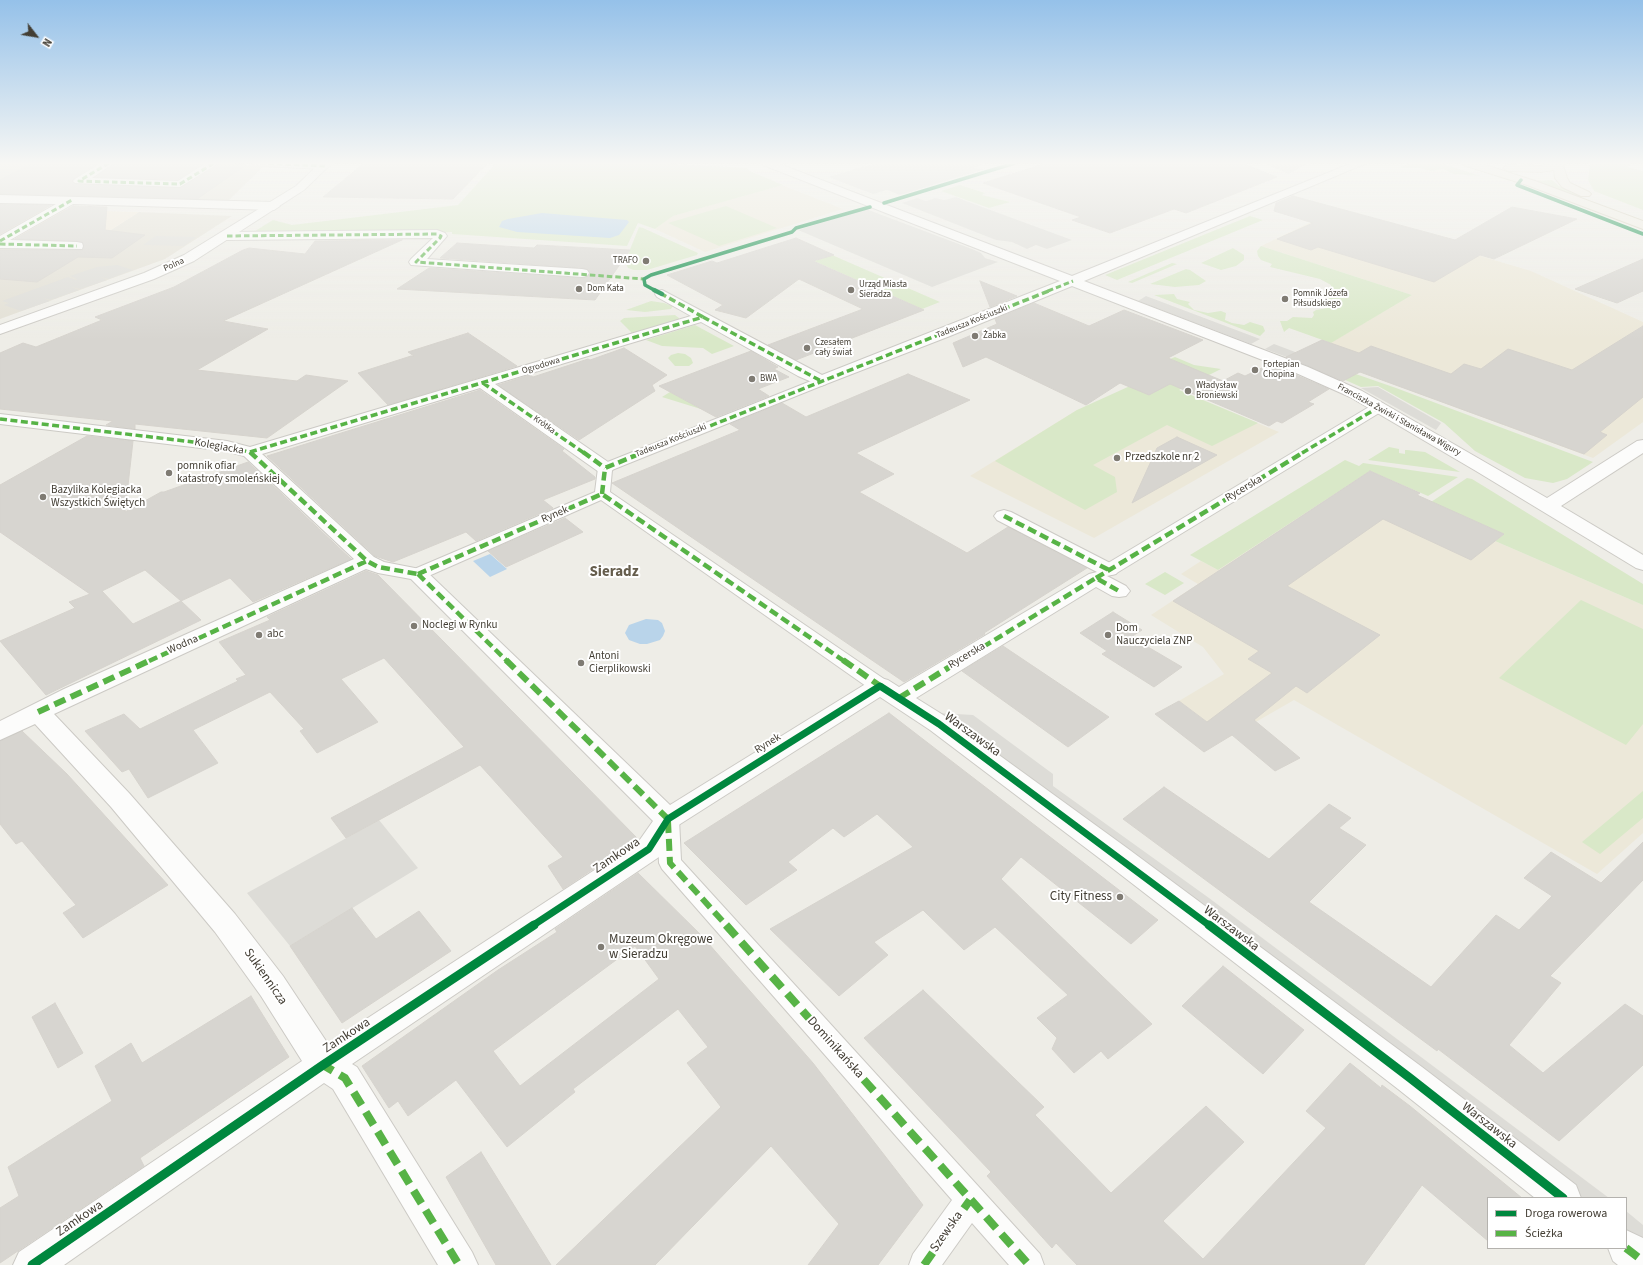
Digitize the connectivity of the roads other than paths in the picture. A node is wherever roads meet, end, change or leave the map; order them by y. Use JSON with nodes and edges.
{"nodes":[{"id":1,"x":35,"y":222,"type":"edge"},
{"id":2,"x":249,"y":222,"type":"edge"},
{"id":3,"x":920,"y":222,"type":"edge"},
{"id":4,"x":1217,"y":222,"type":"edge"},
{"id":5,"x":227,"y":236,"type":"junction"},
{"id":6,"x":0,"y":243,"type":"edge"},
{"id":7,"x":77,"y":246,"type":"dead end"},
{"id":8,"x":582,"y":273,"type":"dead end"},
{"id":9,"x":1073,"y":281,"type":"junction"},
{"id":10,"x":662,"y":294,"type":"dead end"},
{"id":11,"x":703,"y":317,"type":"junction"},
{"id":12,"x":0,"y":330,"type":"edge"},
{"id":13,"x":821,"y":381,"type":"junction"},
{"id":14,"x":483,"y":383,"type":"junction"},
{"id":15,"x":1379,"y":407,"type":"junction"},
{"id":16,"x":0,"y":419,"type":"edge"},
{"id":17,"x":1643,"y":445,"type":"edge"},
{"id":18,"x":250,"y":452,"type":"junction"},
{"id":19,"x":605,"y":468,"type":"junction"},
{"id":20,"x":602,"y":494,"type":"junction"},
{"id":21,"x":1548,"y":506,"type":"junction"},
{"id":22,"x":1004,"y":516,"type":"dead end"},
{"id":23,"x":367,"y":561,"type":"junction"},
{"id":24,"x":1643,"y":564,"type":"edge"},
{"id":25,"x":418,"y":574,"type":"junction"},
{"id":26,"x":1103,"y":574,"type":"junction"},
{"id":27,"x":1119,"y":591,"type":"dead end"},
{"id":28,"x":890,"y":692,"type":"junction"},
{"id":29,"x":38,"y":712,"type":"junction"},
{"id":30,"x":0,"y":731,"type":"edge"},
{"id":31,"x":668,"y":819,"type":"junction"},
{"id":32,"x":323,"y":1065,"type":"junction"},
{"id":33,"x":1562,"y":1197,"type":"edge"},
{"id":34,"x":970,"y":1200,"type":"junction"},
{"id":35,"x":1627,"y":1249,"type":"edge"},
{"id":36,"x":1643,"y":1261,"type":"edge"},
{"id":37,"x":32,"y":1265,"type":"edge"},
{"id":38,"x":459,"y":1265,"type":"edge"},
{"id":39,"x":924,"y":1265,"type":"edge"},
{"id":40,"x":1029,"y":1265,"type":"edge"}],
"edges":[{"from":1,"to":6,"type":"street"},
{"from":2,"to":5,"type":"street","name":"Polna"},
{"from":3,"to":9,"type":"street","name":"Franciszka Żwirki i Stanisława Wigury"},
{"from":4,"to":9,"type":"street","name":"Tadeusza Kościuszki"},
{"from":5,"to":8,"type":"street"},
{"from":5,"to":12,"type":"street","name":"Polna"},
{"from":6,"to":7,"type":"street"},
{"from":9,"to":13,"type":"street","name":"Tadeusza Kościuszki"},
{"from":9,"to":15,"type":"street","name":"Franciszka Żwirki i Stanisława Wigury"},
{"from":10,"to":11,"type":"street"},
{"from":11,"to":13,"type":"street"},
{"from":11,"to":14,"type":"street","name":"Ogrodowa"},
{"from":13,"to":19,"type":"street","name":"Tadeusza Kościuszki"},
{"from":14,"to":18,"type":"street","name":"Ogrodowa"},
{"from":14,"to":19,"type":"street","name":"Krótka"},
{"from":15,"to":21,"type":"street","name":"Franciszka Żwirki i Stanisława Wigury"},
{"from":15,"to":26,"type":"street","name":"Rycerska"},
{"from":16,"to":18,"type":"street","name":"Kolegiacka"},
{"from":17,"to":21,"type":"street"},
{"from":18,"to":23,"type":"street","name":"Kolegiacka"},
{"from":19,"to":20,"type":"street"},
{"from":20,"to":25,"type":"street","name":"Rynek"},
{"from":20,"to":28,"type":"street"},
{"from":21,"to":24,"type":"street","name":"Franciszka Żwirki i Stanisława Wigury"},
{"from":22,"to":26,"type":"street"},
{"from":23,"to":25,"type":"street","name":"Kolegiacka"},
{"from":23,"to":29,"type":"street","name":"Wodna"},
{"from":25,"to":31,"type":"street"},
{"from":26,"to":27,"type":"street"},
{"from":26,"to":28,"type":"street","name":"Rycerska"},
{"from":28,"to":31,"type":"street","name":"Rynek"},
{"from":28,"to":33,"type":"street","name":"Warszawska"},
{"from":29,"to":30,"type":"street","name":"Wodna"},
{"from":29,"to":32,"type":"street","name":"Sukiennicza"},
{"from":31,"to":32,"type":"street","name":"Zamkowa"},
{"from":31,"to":34,"type":"street","name":"Dominikańska"},
{"from":32,"to":37,"type":"street","name":"Zamkowa"},
{"from":32,"to":38,"type":"street","name":"Sukiennicza"},
{"from":34,"to":39,"type":"street","name":"Szewska"},
{"from":34,"to":40,"type":"street","name":"Dominikańska"},
{"from":35,"to":36,"type":"street"}]}
